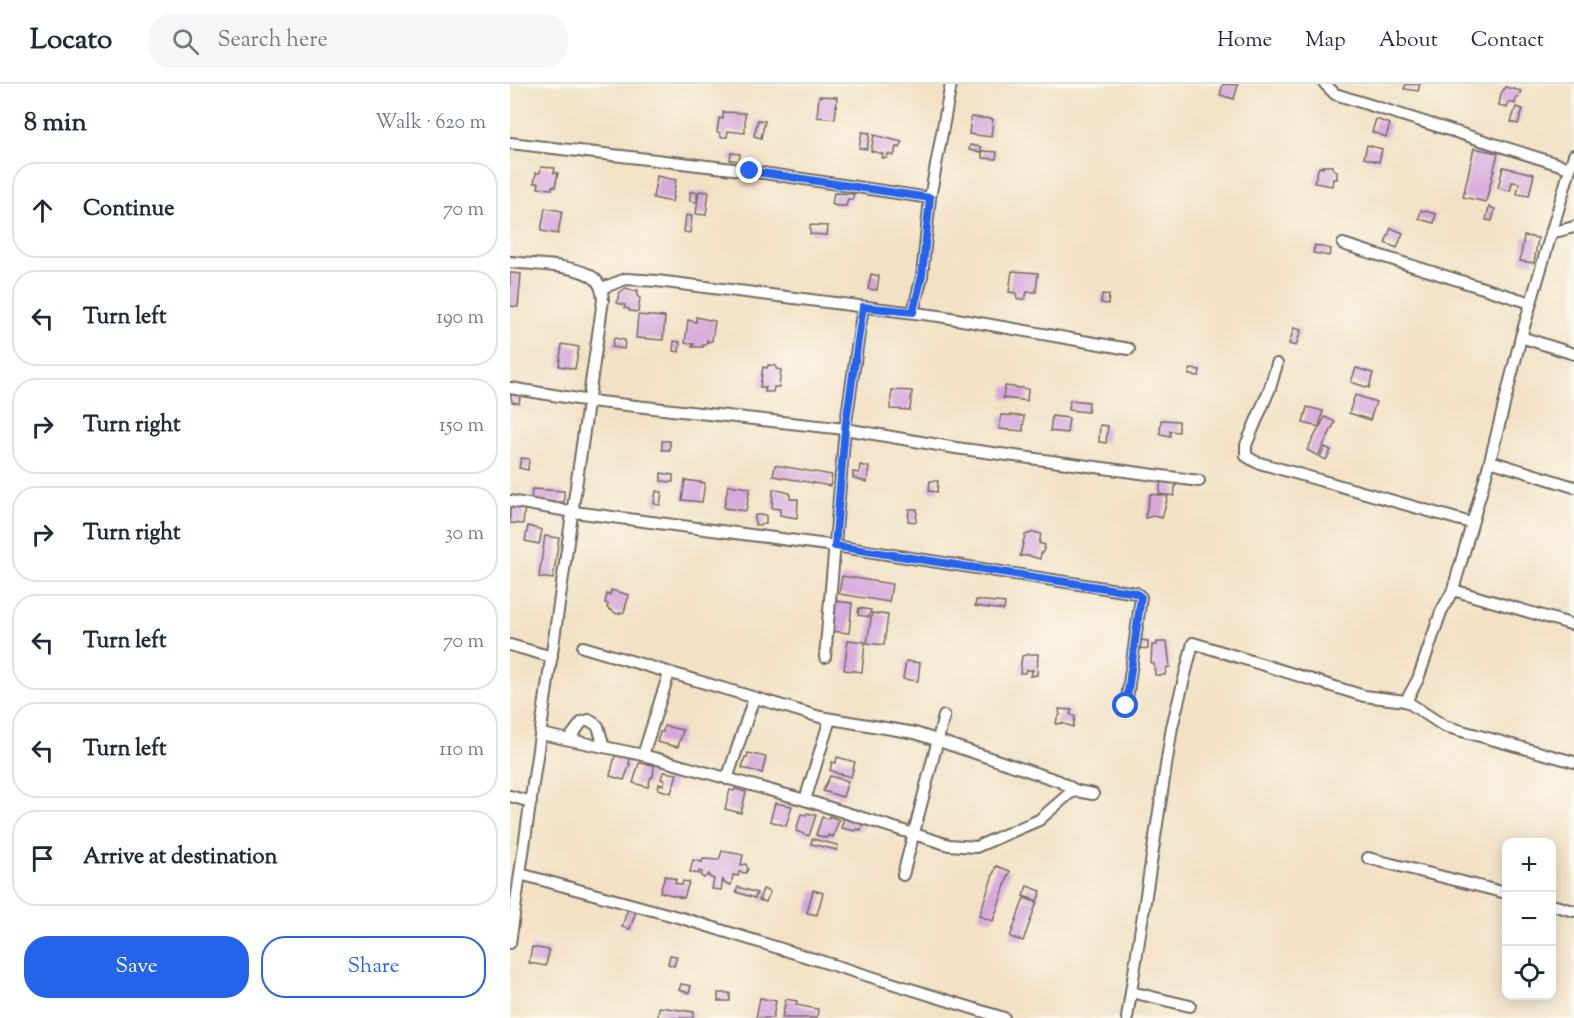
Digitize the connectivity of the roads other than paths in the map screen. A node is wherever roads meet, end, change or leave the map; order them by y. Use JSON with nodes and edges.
{"nodes":[{"id":1,"x":951,"y":84,"type":"edge"},
{"id":2,"x":1325,"y":84,"type":"edge"},
{"id":3,"x":510,"y":143,"type":"edge"},
{"id":4,"x":1574,"y":155,"type":"edge"},
{"id":5,"x":1570,"y":168,"type":"junction"},
{"id":6,"x":930,"y":198,"type":"junction"},
{"id":7,"x":1574,"y":227,"type":"edge"},
{"id":8,"x":1551,"y":233,"type":"junction"},
{"id":9,"x":1343,"y":244,"type":"dead end"},
{"id":10,"x":510,"y":262,"type":"edge"},
{"id":11,"x":602,"y":288,"type":"junction"},
{"id":12,"x":1531,"y":303,"type":"junction"},
{"id":13,"x":863,"y":307,"type":"junction"},
{"id":14,"x":913,"y":312,"type":"junction"},
{"id":15,"x":1521,"y":337,"type":"junction"},
{"id":16,"x":1129,"y":349,"type":"dead end"},
{"id":17,"x":1574,"y":354,"type":"edge"},
{"id":18,"x":1277,"y":364,"type":"dead end"},
{"id":19,"x":510,"y":388,"type":"edge"},
{"id":20,"x":590,"y":401,"type":"junction"},
{"id":21,"x":845,"y":429,"type":"junction"},
{"id":22,"x":1490,"y":461,"type":"junction"},
{"id":23,"x":1199,"y":481,"type":"dead end"},
{"id":24,"x":1574,"y":487,"type":"edge"},
{"id":25,"x":510,"y":501,"type":"edge"},
{"id":26,"x":574,"y":512,"type":"junction"},
{"id":27,"x":1471,"y":523,"type":"junction"},
{"id":28,"x":835,"y":546,"type":"junction"},
{"id":29,"x":1453,"y":590,"type":"junction"},
{"id":30,"x":1574,"y":625,"type":"edge"},
{"id":31,"x":510,"y":645,"type":"edge"},
{"id":32,"x":583,"y":647,"type":"dead end"},
{"id":33,"x":552,"y":657,"type":"junction"},
{"id":34,"x":825,"y":657,"type":"dead end"},
{"id":35,"x":669,"y":673,"type":"junction"},
{"id":36,"x":754,"y":698,"type":"junction"},
{"id":37,"x":1406,"y":701,"type":"junction"},
{"id":38,"x":1126,"y":706,"type":"dead end"},
{"id":39,"x":944,"y":716,"type":"dead end"},
{"id":40,"x":830,"y":719,"type":"junction"},
{"id":41,"x":541,"y":734,"type":"junction"},
{"id":42,"x":569,"y":739,"type":"junction"},
{"id":43,"x":938,"y":742,"type":"junction"},
{"id":44,"x":604,"y":747,"type":"junction"},
{"id":45,"x":643,"y":755,"type":"junction"},
{"id":46,"x":1574,"y":762,"type":"edge"},
{"id":47,"x":727,"y":779,"type":"junction"},
{"id":48,"x":1077,"y":791,"type":"junction"},
{"id":49,"x":1093,"y":794,"type":"dead end"},
{"id":50,"x":510,"y":796,"type":"edge"},
{"id":51,"x":805,"y":800,"type":"junction"},
{"id":52,"x":531,"y":802,"type":"junction"},
{"id":53,"x":915,"y":833,"type":"junction"},
{"id":54,"x":1368,"y":858,"type":"dead end"},
{"id":55,"x":520,"y":874,"type":"junction"},
{"id":56,"x":903,"y":874,"type":"dead end"},
{"id":57,"x":1502,"y":892,"type":"edge"},
{"id":58,"x":1556,"y":906,"type":"edge"},
{"id":59,"x":1574,"y":911,"type":"edge"},
{"id":60,"x":510,"y":943,"type":"edge"},
{"id":61,"x":1131,"y":992,"type":"junction"},
{"id":62,"x":1190,"y":1006,"type":"dead end"},
{"id":63,"x":1004,"y":1018,"type":"edge"},
{"id":64,"x":1127,"y":1018,"type":"edge"}],
"edges":[{"from":1,"to":6,"type":"street"},
{"from":2,"to":5,"type":"street"},
{"from":3,"to":6,"type":"street"},
{"from":4,"to":5,"type":"street"},
{"from":5,"to":8,"type":"street"},
{"from":6,"to":14,"type":"street"},
{"from":7,"to":8,"type":"street"},
{"from":8,"to":12,"type":"street"},
{"from":9,"to":12,"type":"street"},
{"from":10,"to":11,"type":"street"},
{"from":11,"to":13,"type":"street"},
{"from":11,"to":20,"type":"street"},
{"from":12,"to":15,"type":"street"},
{"from":13,"to":14,"type":"street"},
{"from":13,"to":21,"type":"street"},
{"from":14,"to":16,"type":"street"},
{"from":15,"to":17,"type":"street"},
{"from":15,"to":22,"type":"street"},
{"from":18,"to":27,"type":"street"},
{"from":19,"to":20,"type":"street"},
{"from":20,"to":21,"type":"street"},
{"from":20,"to":26,"type":"street"},
{"from":21,"to":23,"type":"street"},
{"from":21,"to":28,"type":"street"},
{"from":22,"to":24,"type":"street"},
{"from":22,"to":27,"type":"street"},
{"from":25,"to":26,"type":"street"},
{"from":26,"to":28,"type":"street"},
{"from":26,"to":33,"type":"street"},
{"from":27,"to":29,"type":"street"},
{"from":28,"to":34,"type":"street"},
{"from":28,"to":38,"type":"street"},
{"from":29,"to":30,"type":"street"},
{"from":29,"to":37,"type":"street"},
{"from":31,"to":33,"type":"street"},
{"from":32,"to":35,"type":"street"},
{"from":33,"to":41,"type":"street"},
{"from":35,"to":36,"type":"street"},
{"from":35,"to":45,"type":"street"},
{"from":36,"to":40,"type":"street"},
{"from":36,"to":47,"type":"street"},
{"from":37,"to":46,"type":"street"},
{"from":37,"to":61,"type":"street"},
{"from":39,"to":43,"type":"street"},
{"from":40,"to":43,"type":"street"},
{"from":40,"to":51,"type":"street"},
{"from":41,"to":42,"type":"street"},
{"from":41,"to":52,"type":"street"},
{"from":42,"to":44,"type":"street"},
{"from":42,"to":44,"type":"street"},
{"from":43,"to":48,"type":"street"},
{"from":43,"to":53,"type":"street"},
{"from":44,"to":45,"type":"street"},
{"from":45,"to":47,"type":"street"},
{"from":47,"to":51,"type":"street"},
{"from":48,"to":49,"type":"street"},
{"from":48,"to":53,"type":"street"},
{"from":50,"to":52,"type":"street"},
{"from":51,"to":53,"type":"street"},
{"from":52,"to":55,"type":"street"},
{"from":53,"to":56,"type":"street"},
{"from":54,"to":57,"type":"street"},
{"from":55,"to":60,"type":"street"},
{"from":55,"to":63,"type":"street"},
{"from":58,"to":59,"type":"street"},
{"from":61,"to":62,"type":"street"},
{"from":61,"to":64,"type":"street"}]}
